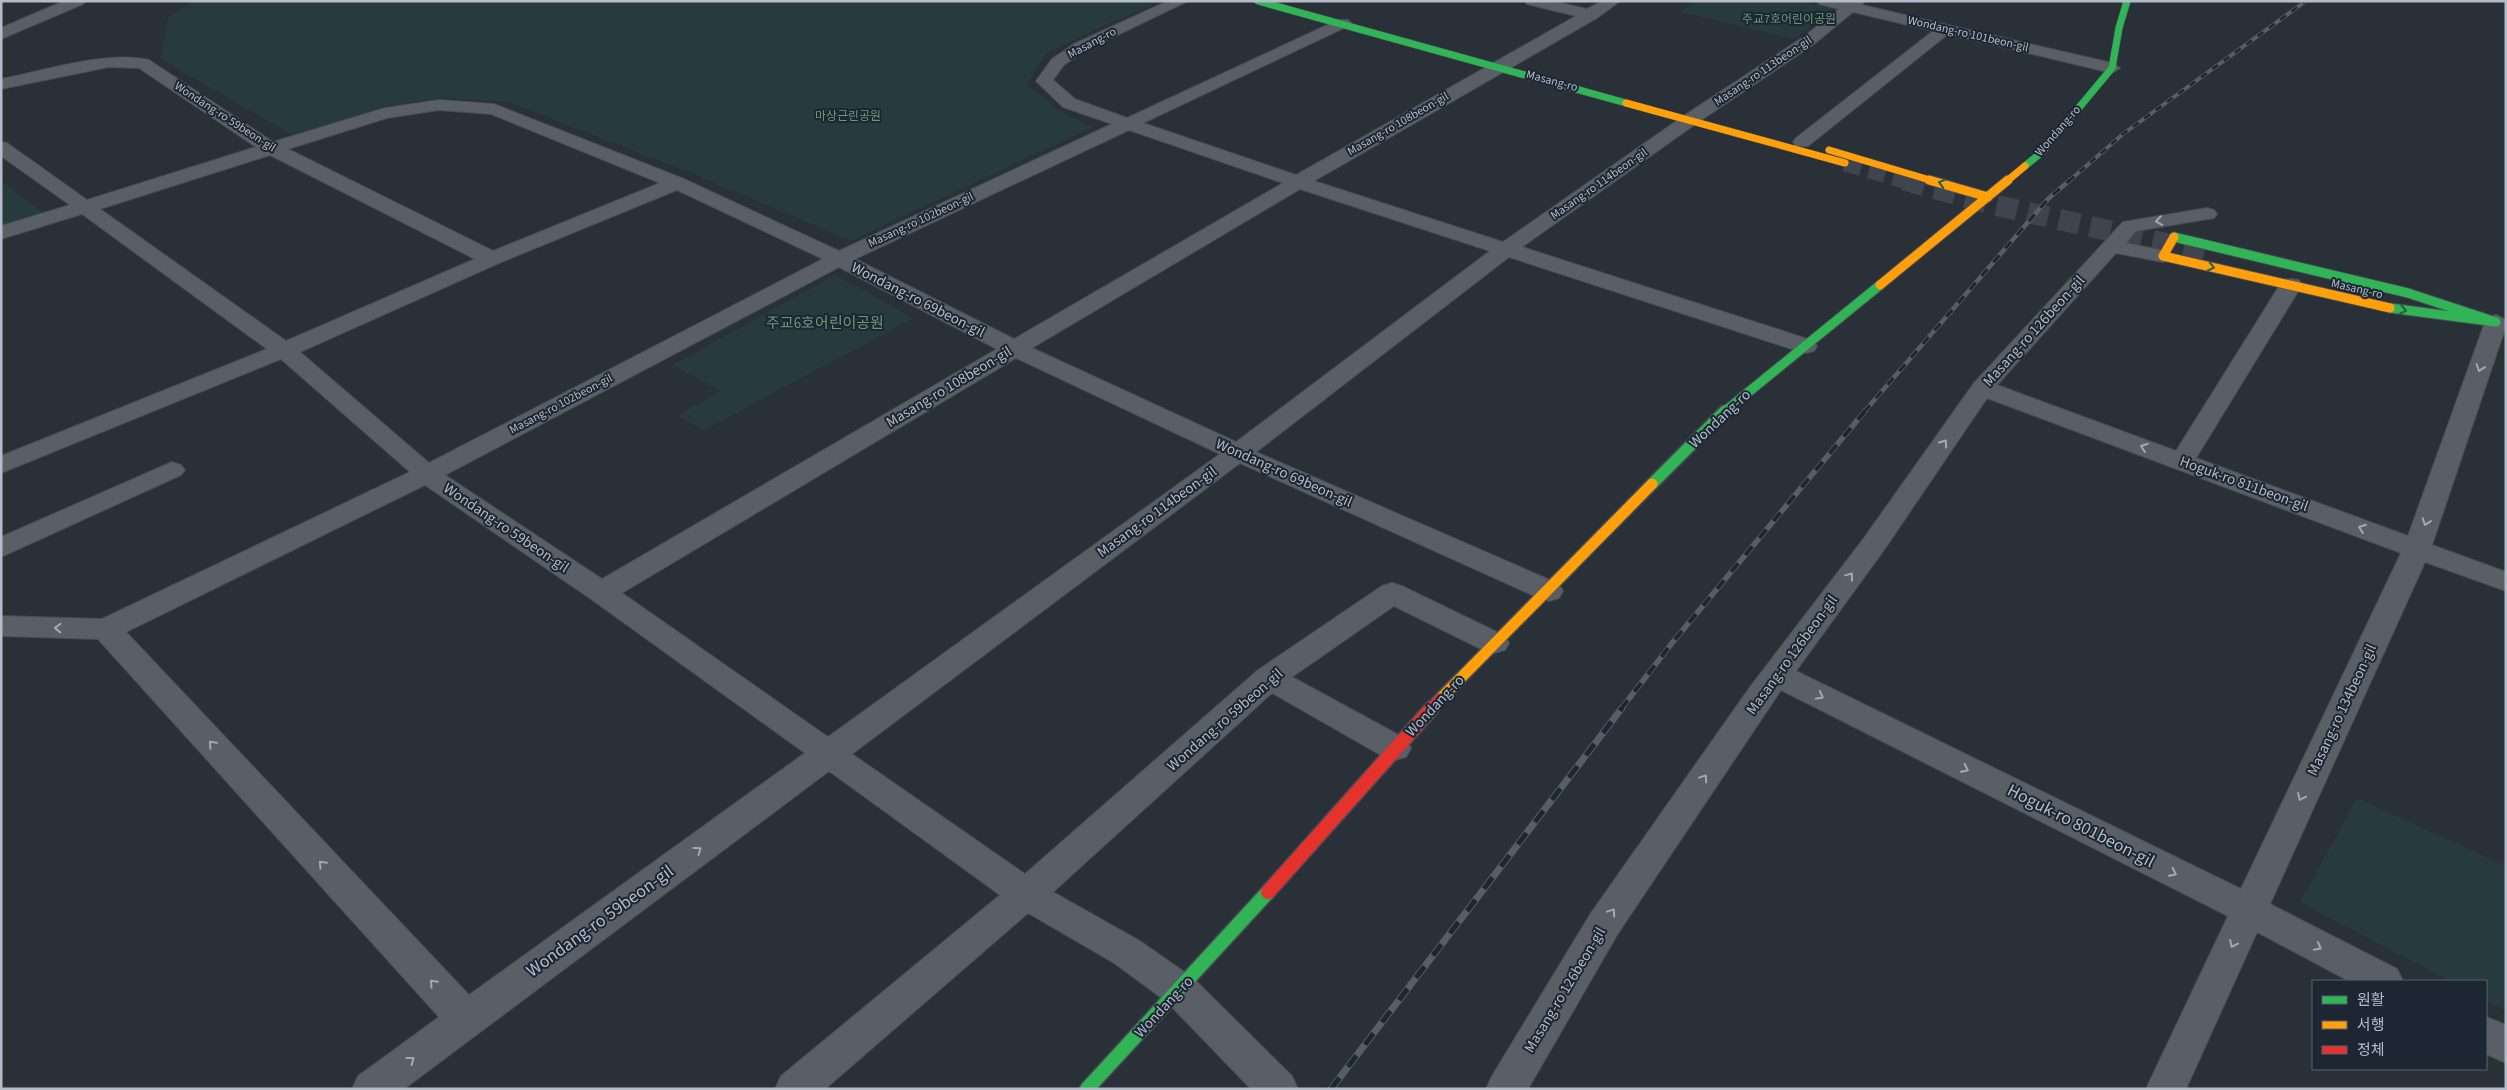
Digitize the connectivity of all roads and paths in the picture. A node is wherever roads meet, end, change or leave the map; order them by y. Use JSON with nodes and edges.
{"nodes":[{"id":1,"x":78,"y":1,"type":"edge"},
{"id":2,"x":1181,"y":1,"type":"edge"},
{"id":3,"x":1258,"y":1,"type":"edge"},
{"id":4,"x":1532,"y":1,"type":"edge"},
{"id":5,"x":1613,"y":1,"type":"edge"},
{"id":6,"x":1824,"y":1,"type":"edge"},
{"id":7,"x":2127,"y":1,"type":"edge"},
{"id":8,"x":1854,"y":4,"type":"edge"},
{"id":9,"x":1592,"y":15,"type":"junction"},
{"id":10,"x":1344,"y":23,"type":"junction"},
{"id":11,"x":1945,"y":29,"type":"junction"},
{"id":12,"x":1,"y":34,"type":"edge"},
{"id":13,"x":1498,"y":67,"type":"junction"},
{"id":14,"x":2112,"y":68,"type":"junction"},
{"id":15,"x":1,"y":84,"type":"edge"},
{"id":16,"x":1691,"y":119,"type":"junction"},
{"id":17,"x":1128,"y":124,"type":"junction"},
{"id":18,"x":1802,"y":142,"type":"junction"},
{"id":19,"x":1,"y":148,"type":"edge"},
{"id":20,"x":271,"y":148,"type":"junction"},
{"id":21,"x":1845,"y":163,"type":"tunnel mouth"},
{"id":22,"x":1856,"y":173,"type":"tunnel mouth"},
{"id":23,"x":1298,"y":182,"type":"junction"},
{"id":24,"x":677,"y":183,"type":"junction"},
{"id":25,"x":1988,"y":197,"type":"junction"},
{"id":26,"x":1958,"y":202,"type":"dead end"},
{"id":27,"x":84,"y":206,"type":"junction"},
{"id":28,"x":1975,"y":207,"type":"junction"},
{"id":29,"x":1,"y":232,"type":"edge"},
{"id":30,"x":2174,"y":237,"type":"junction"},
{"id":31,"x":2111,"y":246,"type":"junction"},
{"id":32,"x":1506,"y":249,"type":"junction"},
{"id":33,"x":2209,"y":253,"type":"tunnel mouth"},
{"id":34,"x":2163,"y":256,"type":"junction"},
{"id":35,"x":492,"y":259,"type":"junction"},
{"id":36,"x":839,"y":259,"type":"junction"},
{"id":37,"x":2291,"y":285,"type":"junction"},
{"id":38,"x":2501,"y":323,"type":"edge"},
{"id":39,"x":1806,"y":346,"type":"junction"},
{"id":40,"x":1013,"y":348,"type":"junction"},
{"id":41,"x":284,"y":350,"type":"junction"},
{"id":42,"x":1982,"y":388,"type":"junction"},
{"id":43,"x":1238,"y":453,"type":"junction"},
{"id":44,"x":2182,"y":461,"type":"junction"},
{"id":45,"x":1,"y":465,"type":"edge"},
{"id":46,"x":172,"y":470,"type":"dead end"},
{"id":47,"x":427,"y":474,"type":"junction"},
{"id":48,"x":1,"y":548,"type":"edge"},
{"id":49,"x":2417,"y":549,"type":"junction"},
{"id":50,"x":2506,"y":582,"type":"edge"},
{"id":51,"x":1549,"y":590,"type":"junction"},
{"id":52,"x":600,"y":592,"type":"junction"},
{"id":53,"x":1,"y":626,"type":"edge"},
{"id":54,"x":106,"y":629,"type":"junction"},
{"id":55,"x":1494,"y":643,"type":"junction"},
{"id":56,"x":1776,"y":674,"type":"junction"},
{"id":57,"x":1269,"y":678,"type":"junction"},
{"id":58,"x":1395,"y":748,"type":"junction"},
{"id":59,"x":830,"y":754,"type":"junction"},
{"id":60,"x":1026,"y":894,"type":"junction"},
{"id":61,"x":2249,"y":910,"type":"junction"},
{"id":62,"x":2382,"y":980,"type":"edge"},
{"id":63,"x":1180,"y":990,"type":"junction"},
{"id":64,"x":466,"y":1019,"type":"junction"},
{"id":65,"x":2487,"y":1036,"type":"edge"},
{"id":66,"x":2506,"y":1045,"type":"edge"},
{"id":67,"x":372,"y":1089,"type":"edge"},
{"id":68,"x":795,"y":1089,"type":"edge"},
{"id":69,"x":1086,"y":1089,"type":"edge"},
{"id":70,"x":1278,"y":1089,"type":"edge"},
{"id":71,"x":1506,"y":1089,"type":"edge"},
{"id":72,"x":2166,"y":1089,"type":"edge"}],
"edges":[{"from":1,"to":12,"type":"street"},
{"from":2,"to":17,"type":"street","name":"Masang-ro"},
{"from":3,"to":10,"type":"street","name":"Masang-ro"},
{"from":4,"to":9,"type":"street"},
{"from":5,"to":9,"type":"street","name":"Masang-ro 108beon-gil"},
{"from":6,"to":8,"type":"street","name":"Wondang-ro 101beon-gil"},
{"from":7,"to":14,"type":"street","name":"Wondang-ro"},
{"from":8,"to":11,"type":"street","name":"Wondang-ro 101beon-gil"},
{"from":8,"to":16,"type":"street","name":"Masang-ro 113beon-gil"},
{"from":9,"to":13,"type":"street","name":"Masang-ro 108beon-gil"},
{"from":10,"to":13,"type":"street","name":"Masang-ro"},
{"from":10,"to":17,"type":"street","name":"Masang-ro 102beon-gil"},
{"from":11,"to":14,"type":"street","name":"Wondang-ro 101beon-gil"},
{"from":11,"to":18,"type":"street"},
{"from":13,"to":16,"type":"street","name":"Masang-ro"},
{"from":13,"to":23,"type":"street","name":"Masang-ro 108beon-gil"},
{"from":14,"to":25,"type":"street","name":"Wondang-ro"},
{"from":15,"to":20,"type":"street","name":"Wondang-ro 59beon-gil"},
{"from":16,"to":18,"type":"street"},
{"from":16,"to":21,"type":"street","name":"Masang-ro"},
{"from":16,"to":22,"type":"street"},
{"from":16,"to":32,"type":"street","name":"Masang-ro 114beon-gil"},
{"from":17,"to":23,"type":"street"},
{"from":17,"to":36,"type":"street","name":"Masang-ro 102beon-gil"},
{"from":25,"to":18,"type":"street","one_way":true},
{"from":19,"to":27,"type":"street","name":"Wondang-ro 59beon-gil"},
{"from":20,"to":24,"type":"street","name":"Wondang-ro 69beon-gil"},
{"from":20,"to":27,"type":"street","name":"Wondang-ro 69beon-gil"},
{"from":20,"to":35,"type":"street","name":"Wondang-ro 59beon-gil"},
{"from":23,"to":32,"type":"street"},
{"from":23,"to":40,"type":"street","name":"Masang-ro 108beon-gil"},
{"from":24,"to":35,"type":"street"},
{"from":24,"to":36,"type":"street","name":"Wondang-ro 69beon-gil"},
{"from":25,"to":28,"type":"street","name":"Wondang-ro"},
{"from":26,"to":28,"type":"street"},
{"from":27,"to":29,"type":"street","name":"Wondang-ro 69beon-gil"},
{"from":27,"to":41,"type":"street","name":"Wondang-ro 59beon-gil"},
{"from":28,"to":39,"type":"street","name":"Wondang-ro"},
{"from":30,"to":31,"type":"street","name":"Masang-ro 126beon-gil","one_way":true},
{"from":30,"to":34,"type":"street"},
{"from":30,"to":38,"type":"street"},
{"from":31,"to":34,"type":"street"},
{"from":31,"to":42,"type":"street","name":"Masang-ro 126beon-gil"},
{"from":32,"to":39,"type":"street"},
{"from":32,"to":43,"type":"street","name":"Masang-ro 114beon-gil"},
{"from":33,"to":38,"type":"street","name":"Masang-ro"},
{"from":34,"to":37,"type":"street","one_way":true},
{"from":35,"to":41,"type":"street"},
{"from":36,"to":40,"type":"street","name":"Wondang-ro 69beon-gil"},
{"from":36,"to":47,"type":"street","name":"Masang-ro 102beon-gil"},
{"from":37,"to":38,"type":"street","one_way":true},
{"from":37,"to":44,"type":"street"},
{"from":38,"to":49,"type":"street","name":"Masang-ro 134beon-gil","one_way":true},
{"from":39,"to":51,"type":"street","name":"Wondang-ro"},
{"from":40,"to":43,"type":"street","name":"Wondang-ro 69beon-gil"},
{"from":40,"to":52,"type":"street","name":"Masang-ro 108beon-gil"},
{"from":41,"to":45,"type":"street"},
{"from":41,"to":47,"type":"street","name":"Wondang-ro 59beon-gil"},
{"from":44,"to":42,"type":"street","name":"Hoguk-ro 811beon-gil","one_way":true},
{"from":56,"to":42,"type":"street","name":"Masang-ro 126beon-gil","one_way":true},
{"from":43,"to":51,"type":"street","name":"Wondang-ro 69beon-gil"},
{"from":43,"to":59,"type":"street","name":"Masang-ro 114beon-gil"},
{"from":49,"to":44,"type":"street","name":"Hoguk-ro 811beon-gil","one_way":true},
{"from":46,"to":48,"type":"street"},
{"from":47,"to":52,"type":"street","name":"Wondang-ro 59beon-gil"},
{"from":47,"to":54,"type":"street","name":"Wondang-ro 59beon-gil"},
{"from":49,"to":50,"type":"street","name":"Hoguk-ro 811beon-gil"},
{"from":49,"to":61,"type":"street","name":"Masang-ro 134beon-gil","one_way":true},
{"from":51,"to":55,"type":"street","name":"Wondang-ro"},
{"from":52,"to":59,"type":"street","name":"Wondang-ro 59beon-gil"},
{"from":54,"to":53,"type":"street","name":"Wondang-ro 59beon-gil","one_way":true},
{"from":64,"to":54,"type":"street","one_way":true},
{"from":55,"to":57,"type":"street","name":"Wondang-ro 59beon-gil"},
{"from":55,"to":58,"type":"street","name":"Wondang-ro"},
{"from":56,"to":61,"type":"street","name":"Hoguk-ro 801beon-gil","one_way":true},
{"from":71,"to":56,"type":"street","name":"Masang-ro 126beon-gil","one_way":true},
{"from":57,"to":58,"type":"street"},
{"from":57,"to":60,"type":"street","name":"Wondang-ro 59beon-gil"},
{"from":58,"to":63,"type":"street","name":"Wondang-ro"},
{"from":59,"to":60,"type":"street","name":"Wondang-ro 59beon-gil"},
{"from":64,"to":59,"type":"street","name":"Wondang-ro 59beon-gil","one_way":true},
{"from":60,"to":63,"type":"street","name":"Wondang-ro 59beon-gil"},
{"from":60,"to":68,"type":"street","name":"Wondang-ro 59beon-gil"},
{"from":61,"to":62,"type":"street","name":"Hoguk-ro 801beon-gil","one_way":true},
{"from":61,"to":72,"type":"street","name":"Masang-ro 134beon-gil","one_way":true},
{"from":63,"to":69,"type":"street","name":"Wondang-ro"},
{"from":63,"to":70,"type":"street","name":"Wondang-ro 59beon-gil"},
{"from":67,"to":64,"type":"street","name":"Wondang-ro 59beon-gil","one_way":true},
{"from":65,"to":66,"type":"street"}]}
